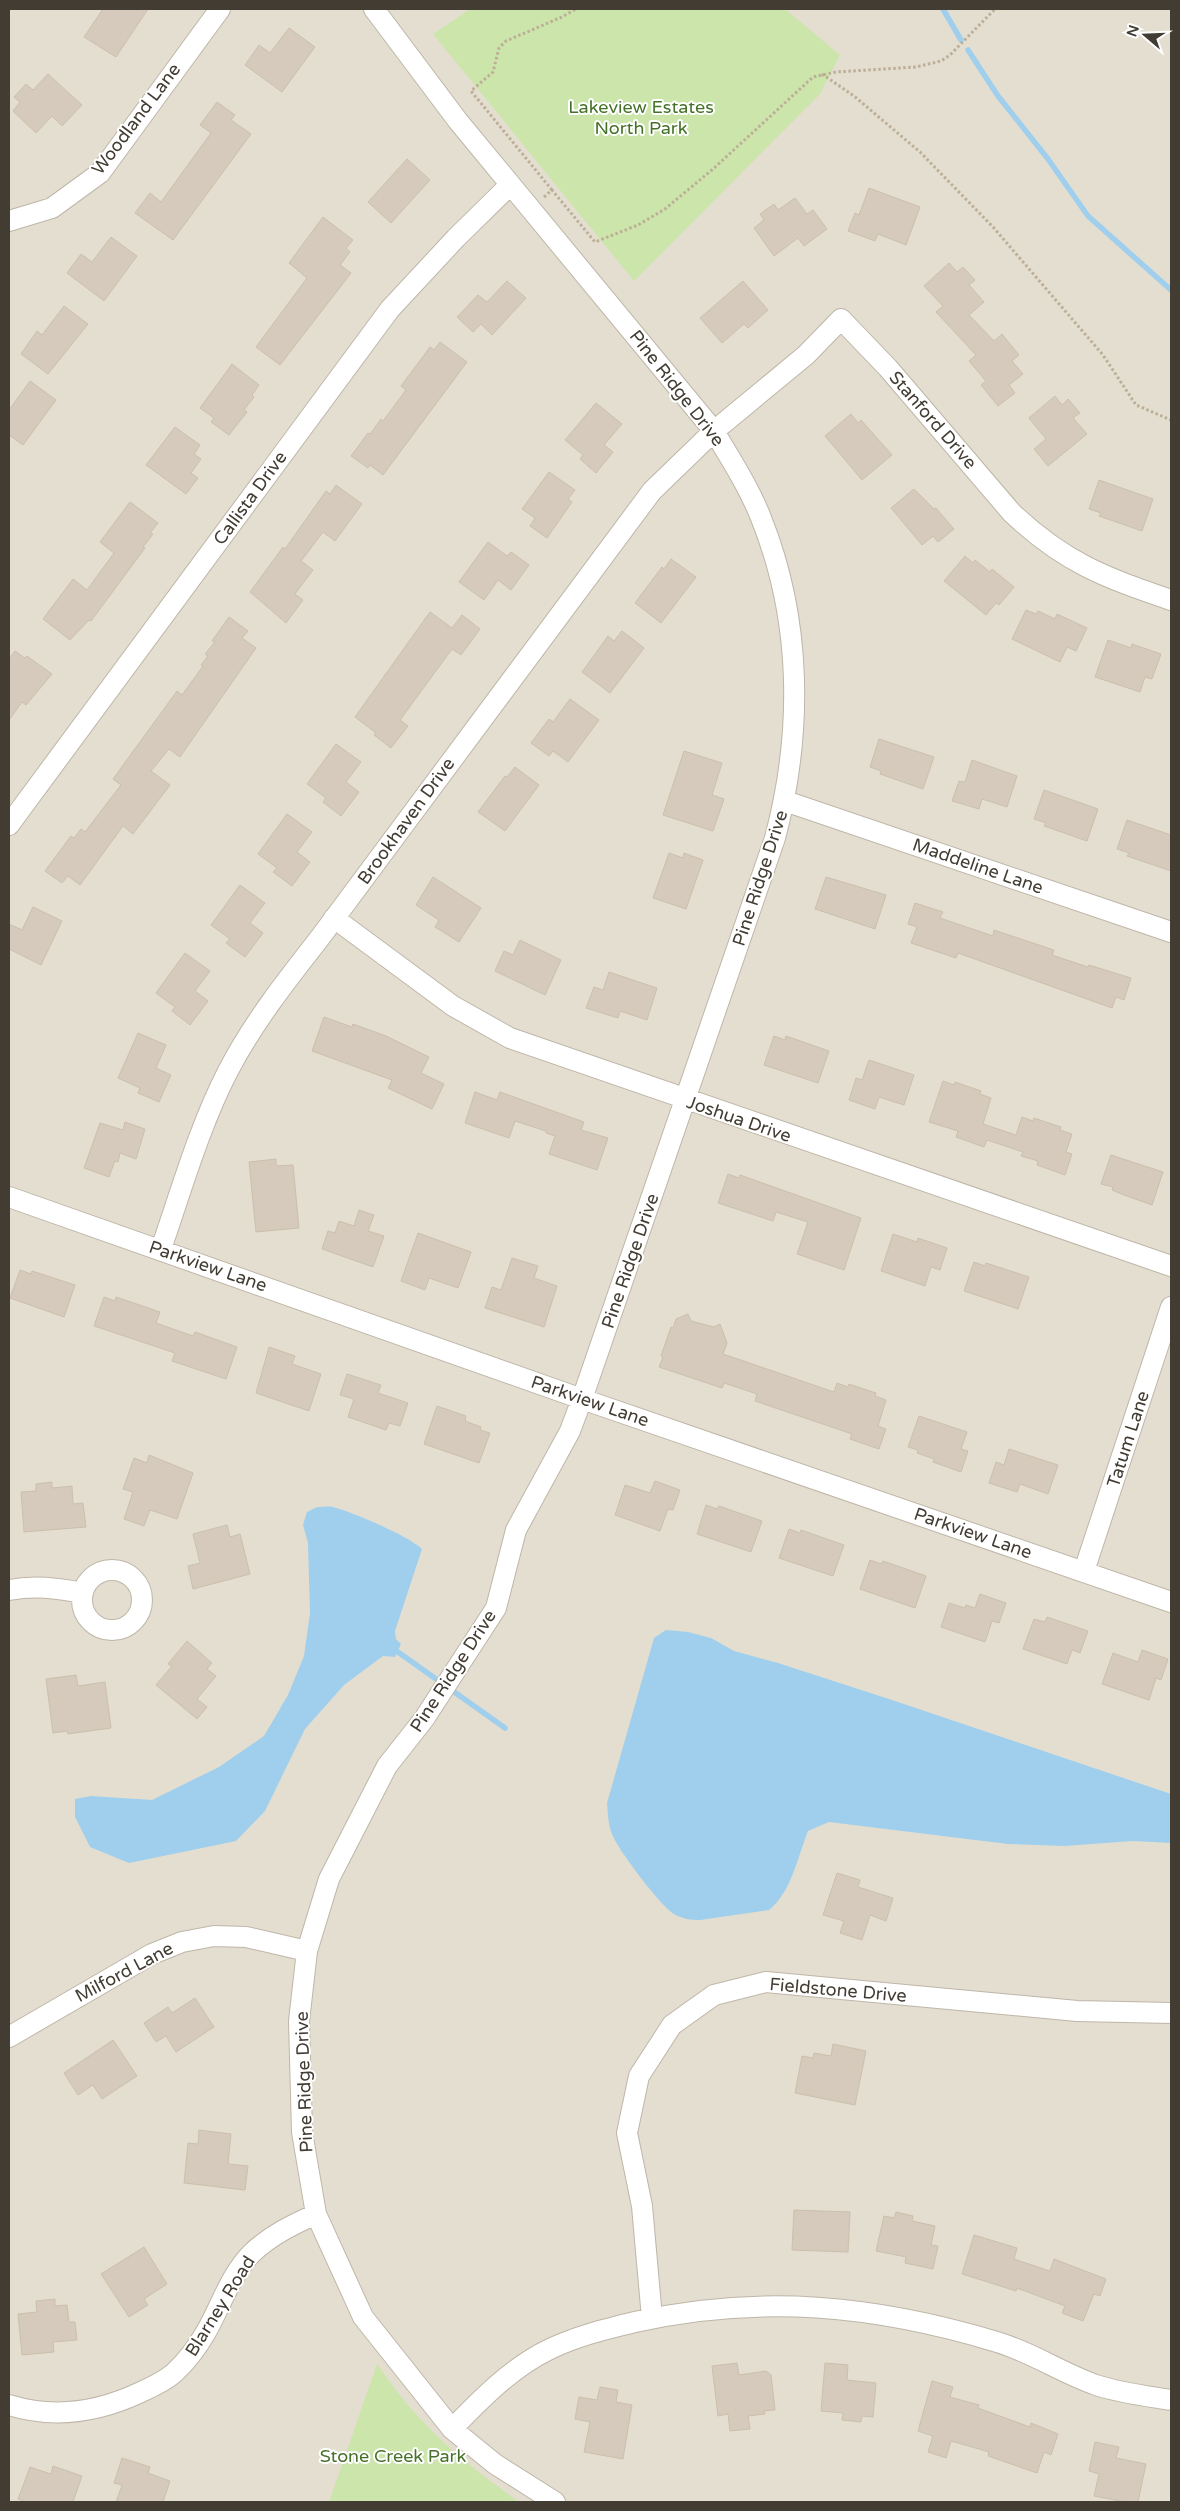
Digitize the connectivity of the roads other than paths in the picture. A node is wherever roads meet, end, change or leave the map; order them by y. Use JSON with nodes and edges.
{"nodes":[{"id":1,"x":220,"y":9,"type":"edge"},
{"id":2,"x":374,"y":9,"type":"edge"},
{"id":3,"x":510,"y":185,"type":"junction"},
{"id":4,"x":9,"y":221,"type":"edge"},
{"id":5,"x":714,"y":431,"type":"junction"},
{"id":6,"x":1171,"y":600,"type":"edge"},
{"id":7,"x":785,"y":801,"type":"junction"},
{"id":8,"x":9,"y":825,"type":"edge"},
{"id":9,"x":334,"y":918,"type":"junction"},
{"id":10,"x":1171,"y":932,"type":"edge"},
{"id":11,"x":685,"y":1100,"type":"junction"},
{"id":12,"x":9,"y":1197,"type":"edge"},
{"id":13,"x":161,"y":1249,"type":"junction"},
{"id":14,"x":1171,"y":1266,"type":"edge"},
{"id":15,"x":1171,"y":1307,"type":"edge"},
{"id":16,"x":582,"y":1399,"type":"junction"},
{"id":17,"x":1084,"y":1571,"type":"junction"},
{"id":18,"x":9,"y":1590,"type":"edge"},
{"id":19,"x":83,"y":1593,"type":"dead end"},
{"id":20,"x":1171,"y":1602,"type":"edge"},
{"id":21,"x":307,"y":1950,"type":"junction"},
{"id":22,"x":1171,"y":2013,"type":"edge"},
{"id":23,"x":9,"y":2037,"type":"edge"},
{"id":24,"x":316,"y":2214,"type":"junction"},
{"id":25,"x":652,"y":2318,"type":"junction"},
{"id":26,"x":1171,"y":2400,"type":"edge"},
{"id":27,"x":9,"y":2405,"type":"edge"},
{"id":28,"x":452,"y":2429,"type":"junction"},
{"id":29,"x":555,"y":2502,"type":"edge"}],
"edges":[{"from":1,"to":4,"type":"street","name":"Woodland Lane"},
{"from":2,"to":3,"type":"street","name":"Pine Ridge Drive"},
{"from":3,"to":5,"type":"street","name":"Pine Ridge Drive"},
{"from":3,"to":8,"type":"street","name":"Callista Drive"},
{"from":5,"to":6,"type":"street","name":"Stanford Drive"},
{"from":5,"to":7,"type":"street","name":"Pine Ridge Drive"},
{"from":5,"to":9,"type":"street","name":"Brookhaven Drive"},
{"from":7,"to":10,"type":"street","name":"Maddeline Lane"},
{"from":7,"to":11,"type":"street","name":"Pine Ridge Drive"},
{"from":9,"to":11,"type":"street","name":"Joshua Drive"},
{"from":9,"to":13,"type":"street","name":"Brookhaven Drive"},
{"from":11,"to":14,"type":"street","name":"Joshua Drive"},
{"from":11,"to":16,"type":"street","name":"Pine Ridge Drive"},
{"from":12,"to":13,"type":"street","name":"Parkview Lane"},
{"from":13,"to":16,"type":"street","name":"Parkview Lane"},
{"from":15,"to":17,"type":"street","name":"Tatum Lane"},
{"from":16,"to":17,"type":"street","name":"Parkview Lane"},
{"from":16,"to":21,"type":"street","name":"Pine Ridge Drive"},
{"from":17,"to":20,"type":"street","name":"Parkview Lane"},
{"from":18,"to":19,"type":"street"},
{"from":21,"to":23,"type":"street","name":"Milford Lane"},
{"from":21,"to":24,"type":"street","name":"Pine Ridge Drive"},
{"from":22,"to":25,"type":"street","name":"Fieldstone Drive"},
{"from":24,"to":27,"type":"street","name":"Blarney Road"},
{"from":24,"to":28,"type":"street","name":"Pine Ridge Drive"},
{"from":25,"to":26,"type":"street"},
{"from":25,"to":28,"type":"street"},
{"from":28,"to":29,"type":"street","name":"Pine Ridge Drive"}]}
